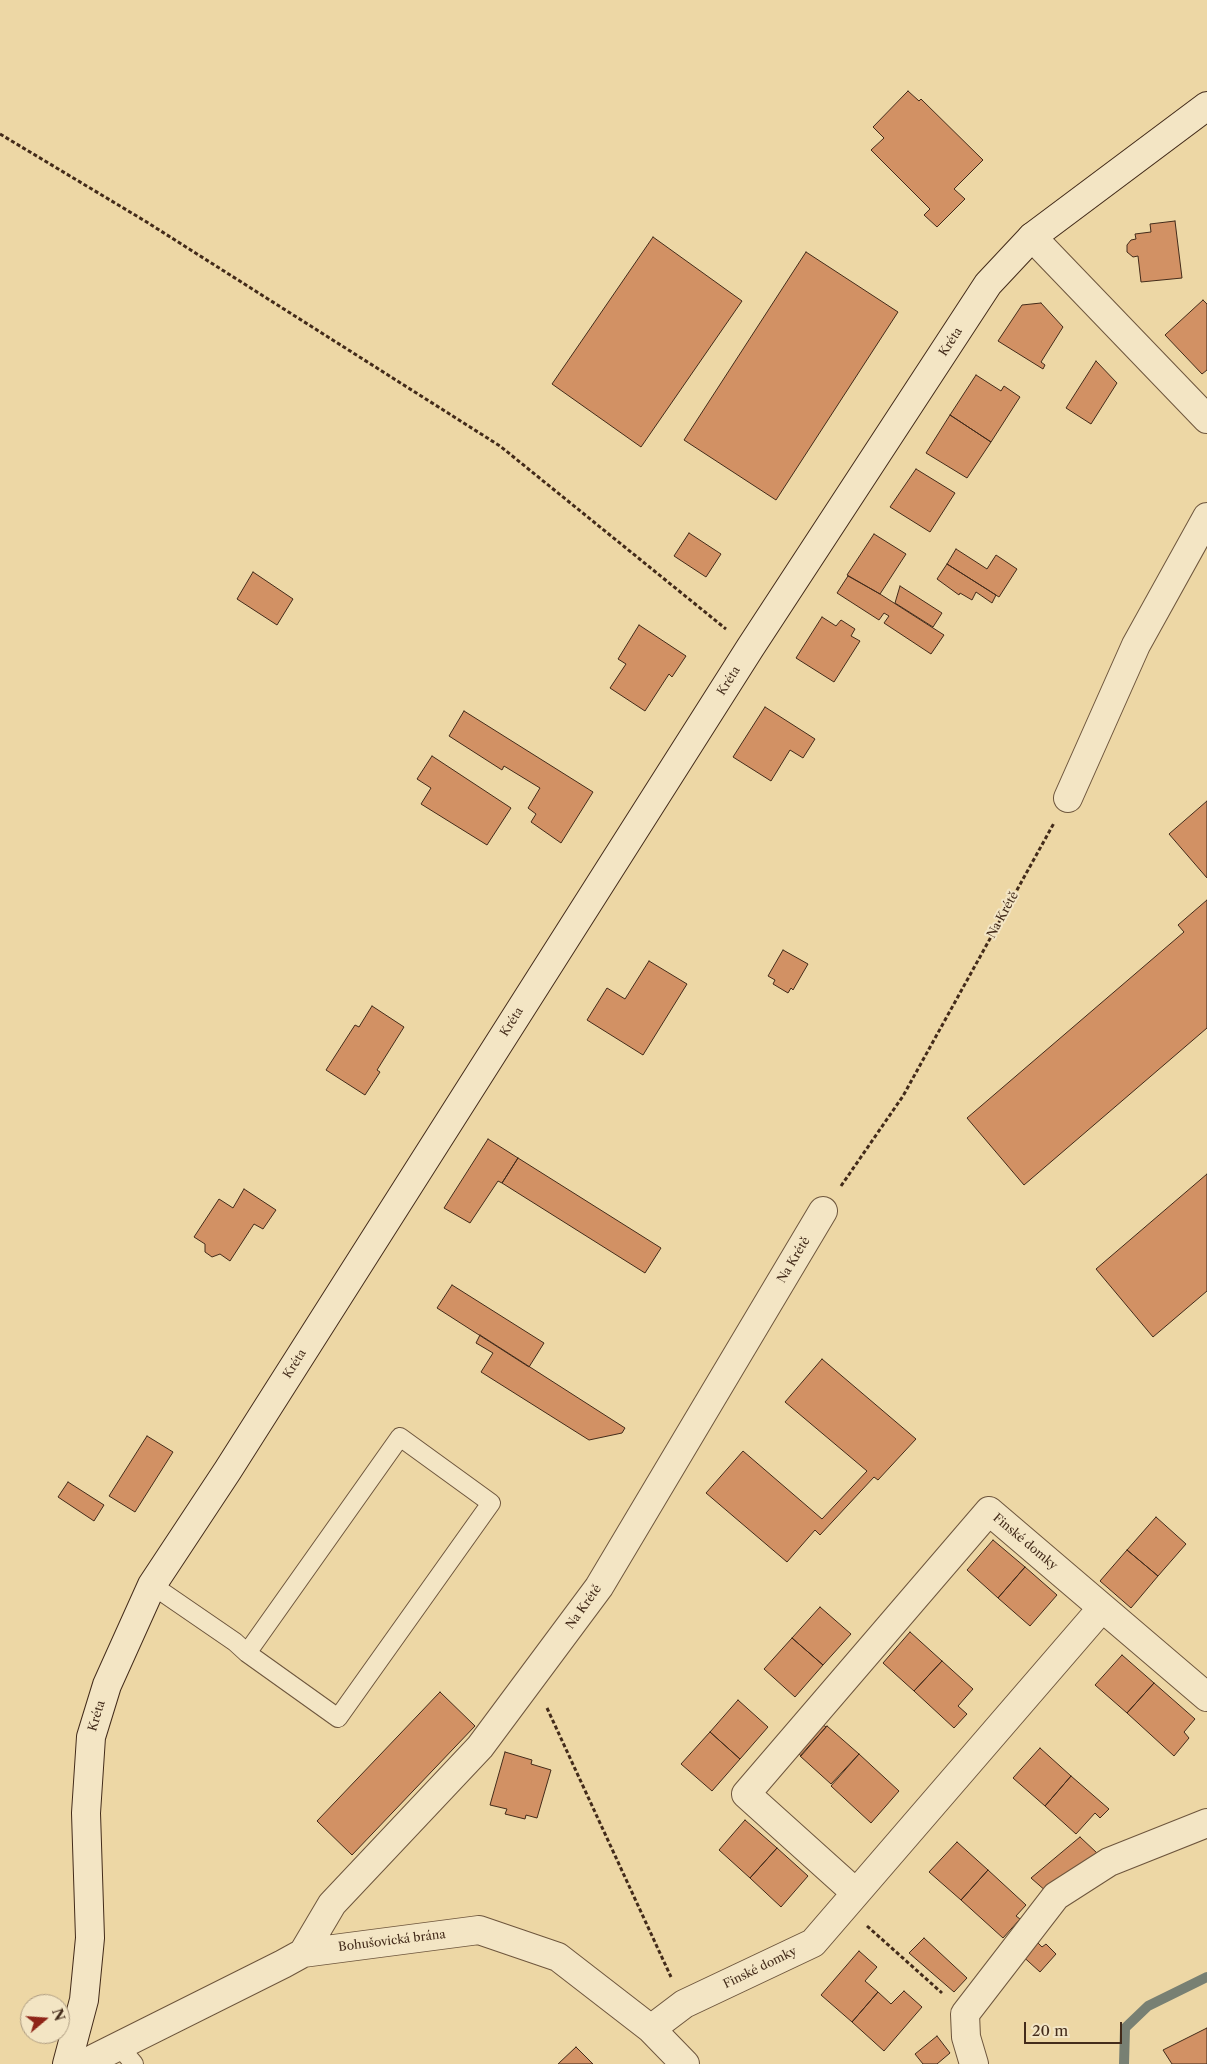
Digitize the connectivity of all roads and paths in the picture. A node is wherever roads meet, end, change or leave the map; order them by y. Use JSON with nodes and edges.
{"nodes":[{"id":1,"x":1207,"y":106,"type":"edge"},
{"id":2,"x":0,"y":134,"type":"edge"},
{"id":3,"x":1032,"y":237,"type":"junction"},
{"id":4,"x":1207,"y":419,"type":"edge"},
{"id":5,"x":1207,"y":517,"type":"edge"},
{"id":6,"x":750,"y":648,"type":"junction"},
{"id":7,"x":1068,"y":798,"type":"joint"},
{"id":8,"x":823,"y":1211,"type":"joint"},
{"id":9,"x":152,"y":1585,"type":"junction"},
{"id":10,"x":1102,"y":1608,"type":"junction"},
{"id":11,"x":247,"y":1653,"type":"junction"},
{"id":12,"x":532,"y":1677,"type":"junction"},
{"id":13,"x":1207,"y":1697,"type":"edge"},
{"id":14,"x":1207,"y":1823,"type":"edge"},
{"id":15,"x":850,"y":1900,"type":"junction"},
{"id":16,"x":303,"y":1952,"type":"junction"},
{"id":17,"x":684,"y":2004,"type":"junction"},
{"id":18,"x":965,"y":2014,"type":"junction"},
{"id":19,"x":651,"y":2029,"type":"junction"},
{"id":20,"x":126,"y":2055,"type":"edge"},
{"id":21,"x":67,"y":2064,"type":"edge"},
{"id":22,"x":83,"y":2064,"type":"edge"},
{"id":23,"x":685,"y":2064,"type":"edge"},
{"id":24,"x":974,"y":2064,"type":"edge"}],
"edges":[{"from":1,"to":3,"type":"street","name":"Kréta"},
{"from":2,"to":6,"type":"path"},
{"from":3,"to":4,"type":"street"},
{"from":3,"to":6,"type":"street","name":"Kréta"},
{"from":5,"to":7,"type":"street"},
{"from":6,"to":9,"type":"street","name":"Kréta"},
{"from":7,"to":8,"type":"path","name":"Na Krétě"},
{"from":8,"to":12,"type":"street","name":"Na Krétě"},
{"from":9,"to":11,"type":"lane"},
{"from":9,"to":21,"type":"street","name":"Kréta"},
{"from":10,"to":13,"type":"street"},
{"from":10,"to":15,"type":"street","name":"Finské domky"},
{"from":10,"to":15,"type":"street","name":"Finské domky"},
{"from":11,"to":11,"type":"lane"},
{"from":12,"to":16,"type":"street","name":"Na Krétě"},
{"from":12,"to":17,"type":"path"},
{"from":14,"to":18,"type":"street"},
{"from":15,"to":17,"type":"street","name":"Finské domky"},
{"from":15,"to":18,"type":"path"},
{"from":16,"to":19,"type":"street","name":"Bohušovická brána"},
{"from":16,"to":20,"type":"street","name":"Bohušovická brána"},
{"from":17,"to":19,"type":"street","name":"Finské domky"},
{"from":18,"to":24,"type":"street"},
{"from":19,"to":23,"type":"street","name":"Bohušovická brána"},
{"from":20,"to":22,"type":"street","name":"Bohušovická brána"}]}
